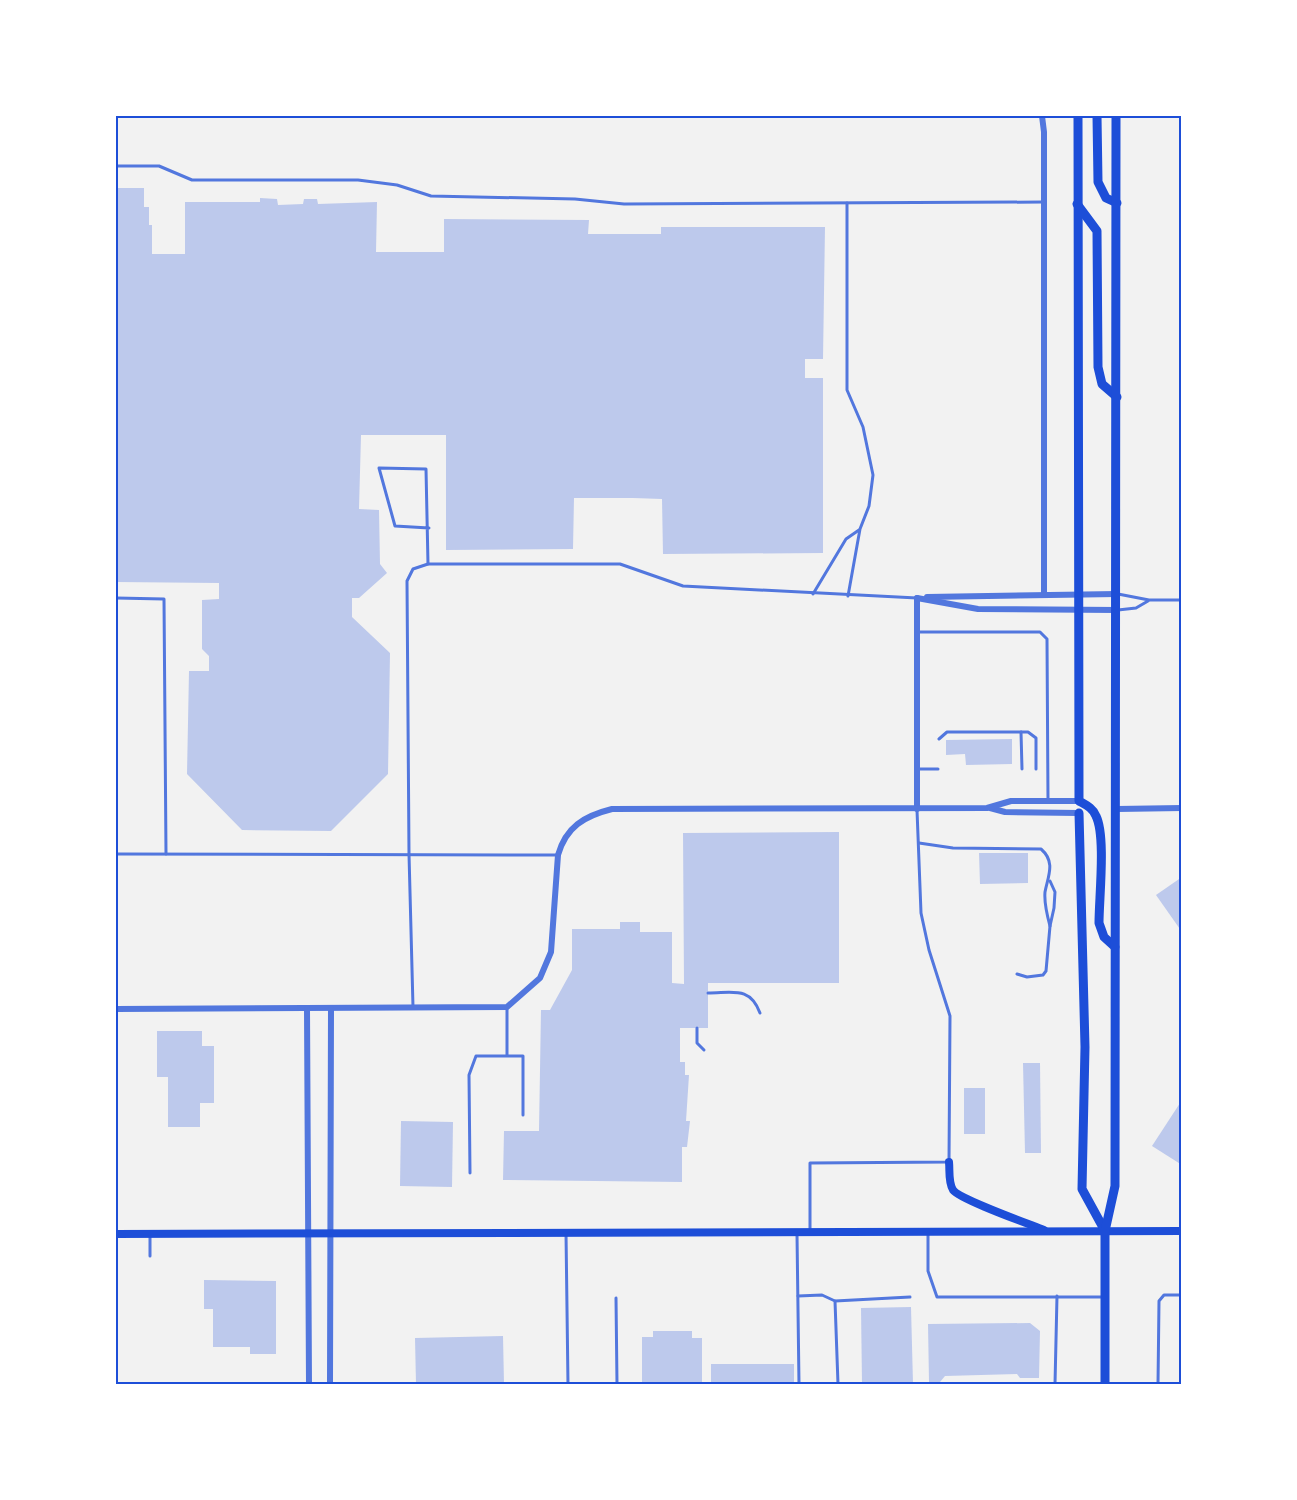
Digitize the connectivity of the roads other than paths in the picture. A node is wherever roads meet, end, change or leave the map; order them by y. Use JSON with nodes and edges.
{"nodes":[{"id":1,"x":1042,"y":116,"type":"edge"},
{"id":2,"x":1077,"y":116,"type":"edge"},
{"id":3,"x":1097,"y":116,"type":"edge"},
{"id":4,"x":1116,"y":116,"type":"edge"},
{"id":5,"x":116,"y":166,"type":"edge"},
{"id":6,"x":1044,"y":202,"type":"junction"},
{"id":7,"x":847,"y":203,"type":"junction"},
{"id":8,"x":1117,"y":203,"type":"junction"},
{"id":9,"x":1077,"y":204,"type":"junction"},
{"id":10,"x":1117,"y":397,"type":"junction"},
{"id":11,"x":429,"y":528,"type":"junction"},
{"id":12,"x":860,"y":529,"type":"junction"},
{"id":13,"x":428,"y":564,"type":"junction"},
{"id":14,"x":813,"y":594,"type":"junction"},
{"id":15,"x":1078,"y":594,"type":"junction"},
{"id":16,"x":1117,"y":594,"type":"junction"},
{"id":17,"x":1044,"y":595,"type":"junction"},
{"id":18,"x":848,"y":596,"type":"junction"},
{"id":19,"x":116,"y":598,"type":"edge"},
{"id":20,"x":917,"y":598,"type":"junction"},
{"id":21,"x":1149,"y":600,"type":"junction"},
{"id":22,"x":1182,"y":600,"type":"edge"},
{"id":23,"x":1117,"y":610,"type":"junction"},
{"id":24,"x":1078,"y":611,"type":"junction"},
{"id":25,"x":917,"y":632,"type":"junction"},
{"id":26,"x":1021,"y":732,"type":"junction"},
{"id":27,"x":939,"y":739,"type":"dead end"},
{"id":28,"x":917,"y":769,"type":"junction"},
{"id":29,"x":938,"y":769,"type":"dead end"},
{"id":30,"x":1022,"y":769,"type":"dead end"},
{"id":31,"x":1036,"y":769,"type":"dead end"},
{"id":32,"x":1048,"y":800,"type":"junction"},
{"id":33,"x":1079,"y":801,"type":"junction"},
{"id":34,"x":987,"y":808,"type":"junction"},
{"id":35,"x":1182,"y":808,"type":"edge"},
{"id":36,"x":917,"y":809,"type":"junction"},
{"id":37,"x":1118,"y":809,"type":"junction"},
{"id":38,"x":1079,"y":813,"type":"junction"},
{"id":39,"x":919,"y":843,"type":"junction"},
{"id":40,"x":116,"y":854,"type":"edge"},
{"id":41,"x":166,"y":854,"type":"junction"},
{"id":42,"x":408,"y":854,"type":"junction"},
{"id":43,"x":558,"y":855,"type":"junction"},
{"id":44,"x":1050,"y":881,"type":"junction"},
{"id":45,"x":1050,"y":926,"type":"junction"},
{"id":46,"x":1115,"y":947,"type":"junction"},
{"id":47,"x":1017,"y":974,"type":"dead end"},
{"id":48,"x":708,"y":993,"type":"dead end"},
{"id":49,"x":507,"y":1007,"type":"junction"},
{"id":50,"x":413,"y":1008,"type":"junction"},
{"id":51,"x":116,"y":1009,"type":"edge"},
{"id":52,"x":307,"y":1009,"type":"junction"},
{"id":53,"x":331,"y":1009,"type":"junction"},
{"id":54,"x":760,"y":1013,"type":"dead end"},
{"id":55,"x":697,"y":1028,"type":"dead end"},
{"id":56,"x":704,"y":1050,"type":"dead end"},
{"id":57,"x":507,"y":1055,"type":"junction"},
{"id":58,"x":523,"y":1115,"type":"dead end"},
{"id":59,"x":949,"y":1162,"type":"junction"},
{"id":60,"x":470,"y":1173,"type":"dead end"},
{"id":61,"x":1047,"y":1231,"type":"junction"},
{"id":62,"x":1105,"y":1231,"type":"junction"},
{"id":63,"x":1182,"y":1231,"type":"edge"},
{"id":64,"x":797,"y":1232,"type":"junction"},
{"id":65,"x":810,"y":1232,"type":"junction"},
{"id":66,"x":928,"y":1232,"type":"junction"},
{"id":67,"x":566,"y":1233,"type":"junction"},
{"id":68,"x":116,"y":1234,"type":"edge"},
{"id":69,"x":150,"y":1234,"type":"junction"},
{"id":70,"x":307,"y":1234,"type":"junction"},
{"id":71,"x":329,"y":1234,"type":"junction"},
{"id":72,"x":150,"y":1256,"type":"dead end"},
{"id":73,"x":1182,"y":1295,"type":"edge"},
{"id":74,"x":798,"y":1296,"type":"junction"},
{"id":75,"x":1057,"y":1296,"type":"junction"},
{"id":76,"x":910,"y":1297,"type":"dead end"},
{"id":77,"x":1105,"y":1297,"type":"junction"},
{"id":78,"x":616,"y":1298,"type":"dead end"},
{"id":79,"x":835,"y":1301,"type":"junction"},
{"id":80,"x":309,"y":1384,"type":"edge"},
{"id":81,"x":330,"y":1384,"type":"edge"},
{"id":82,"x":568,"y":1384,"type":"edge"},
{"id":83,"x":617,"y":1384,"type":"edge"},
{"id":84,"x":799,"y":1384,"type":"edge"},
{"id":85,"x":838,"y":1384,"type":"edge"},
{"id":86,"x":1055,"y":1384,"type":"edge"},
{"id":87,"x":1105,"y":1384,"type":"edge"},
{"id":88,"x":1158,"y":1384,"type":"edge"}],
"edges":[{"from":1,"to":6,"type":"street"},
{"from":2,"to":9,"type":"main road"},
{"from":3,"to":8,"type":"main road"},
{"from":4,"to":8,"type":"main road"},
{"from":5,"to":7,"type":"lane"},
{"from":6,"to":7,"type":"lane"},
{"from":6,"to":17,"type":"street"},
{"from":7,"to":12,"type":"lane"},
{"from":8,"to":10,"type":"main road"},
{"from":9,"to":10,"type":"main road"},
{"from":9,"to":15,"type":"main road"},
{"from":10,"to":16,"type":"main road"},
{"from":11,"to":11,"type":"lane"},
{"from":11,"to":13,"type":"lane"},
{"from":12,"to":14,"type":"lane"},
{"from":12,"to":18,"type":"lane"},
{"from":13,"to":14,"type":"lane"},
{"from":13,"to":42,"type":"lane"},
{"from":14,"to":18,"type":"lane"},
{"from":15,"to":16,"type":"street"},
{"from":15,"to":17,"type":"street"},
{"from":15,"to":24,"type":"main road"},
{"from":16,"to":21,"type":"lane"},
{"from":16,"to":23,"type":"main road"},
{"from":17,"to":20,"type":"street"},
{"from":18,"to":20,"type":"lane"},
{"from":19,"to":41,"type":"lane"},
{"from":20,"to":24,"type":"street"},
{"from":20,"to":25,"type":"street"},
{"from":21,"to":22,"type":"lane"},
{"from":21,"to":23,"type":"lane"},
{"from":23,"to":24,"type":"street"},
{"from":23,"to":37,"type":"main road"},
{"from":24,"to":33,"type":"main road"},
{"from":25,"to":28,"type":"street"},
{"from":25,"to":32,"type":"lane"},
{"from":26,"to":27,"type":"lane"},
{"from":26,"to":30,"type":"lane"},
{"from":26,"to":31,"type":"lane"},
{"from":28,"to":29,"type":"lane"},
{"from":28,"to":36,"type":"street"},
{"from":32,"to":33,"type":"street"},
{"from":32,"to":34,"type":"street"},
{"from":33,"to":38,"type":"main road"},
{"from":33,"to":46,"type":"main road"},
{"from":34,"to":36,"type":"street"},
{"from":34,"to":38,"type":"street"},
{"from":35,"to":37,"type":"street"},
{"from":36,"to":39,"type":"lane"},
{"from":36,"to":43,"type":"street"},
{"from":37,"to":46,"type":"main road"},
{"from":38,"to":62,"type":"main road"},
{"from":39,"to":44,"type":"lane"},
{"from":39,"to":59,"type":"lane"},
{"from":40,"to":41,"type":"lane"},
{"from":41,"to":42,"type":"lane"},
{"from":42,"to":43,"type":"lane"},
{"from":42,"to":50,"type":"lane"},
{"from":43,"to":49,"type":"street"},
{"from":44,"to":45,"type":"lane"},
{"from":44,"to":45,"type":"lane"},
{"from":45,"to":47,"type":"lane"},
{"from":46,"to":62,"type":"main road"},
{"from":48,"to":54,"type":"lane"},
{"from":49,"to":50,"type":"street"},
{"from":49,"to":57,"type":"lane"},
{"from":50,"to":53,"type":"street"},
{"from":51,"to":52,"type":"street"},
{"from":52,"to":53,"type":"street"},
{"from":52,"to":70,"type":"street"},
{"from":53,"to":71,"type":"street"},
{"from":55,"to":56,"type":"lane"},
{"from":57,"to":58,"type":"lane"},
{"from":57,"to":60,"type":"lane"},
{"from":59,"to":61,"type":"main road"},
{"from":59,"to":65,"type":"lane"},
{"from":61,"to":62,"type":"main road"},
{"from":61,"to":66,"type":"main road"},
{"from":62,"to":63,"type":"main road"},
{"from":62,"to":77,"type":"main road"},
{"from":64,"to":65,"type":"main road"},
{"from":64,"to":67,"type":"main road"},
{"from":64,"to":74,"type":"lane"},
{"from":65,"to":66,"type":"main road"},
{"from":66,"to":75,"type":"lane"},
{"from":67,"to":71,"type":"main road"},
{"from":67,"to":82,"type":"lane"},
{"from":68,"to":69,"type":"main road"},
{"from":69,"to":70,"type":"main road"},
{"from":69,"to":72,"type":"lane"},
{"from":70,"to":71,"type":"main road"},
{"from":70,"to":80,"type":"street"},
{"from":71,"to":81,"type":"street"},
{"from":73,"to":88,"type":"lane"},
{"from":74,"to":79,"type":"lane"},
{"from":74,"to":84,"type":"lane"},
{"from":75,"to":77,"type":"lane"},
{"from":75,"to":86,"type":"lane"},
{"from":76,"to":79,"type":"lane"},
{"from":77,"to":87,"type":"main road"},
{"from":78,"to":83,"type":"lane"},
{"from":79,"to":85,"type":"lane"}]}
